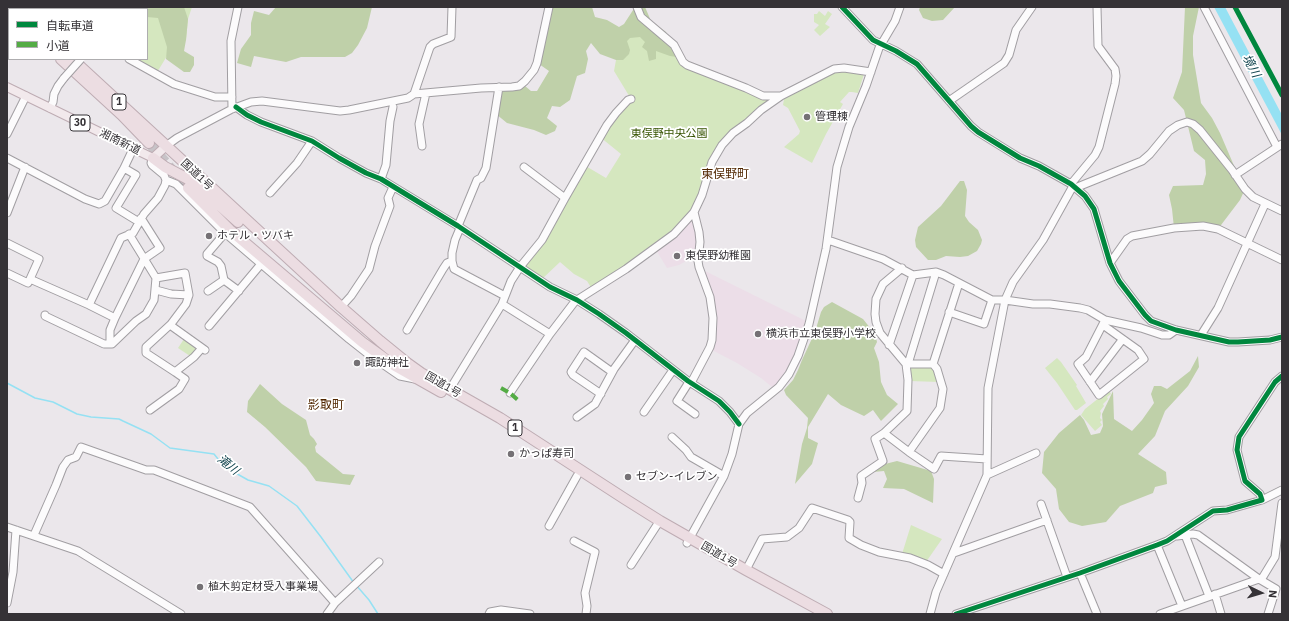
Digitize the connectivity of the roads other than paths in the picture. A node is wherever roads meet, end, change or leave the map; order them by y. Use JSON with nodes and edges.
{"nodes":[{"id":1,"x":238,"y":7,"type":"edge"},
{"id":2,"x":452,"y":7,"type":"edge"},
{"id":3,"x":550,"y":7,"type":"edge"},
{"id":4,"x":637,"y":7,"type":"edge"},
{"id":5,"x":842,"y":7,"type":"edge"},
{"id":6,"x":900,"y":7,"type":"edge"},
{"id":7,"x":1032,"y":7,"type":"edge"},
{"id":8,"x":1097,"y":7,"type":"edge"},
{"id":9,"x":1204,"y":7,"type":"edge"},
{"id":10,"x":881,"y":44,"type":"junction"},
{"id":11,"x":62,"y":60,"type":"edge"},
{"id":12,"x":73,"y":60,"type":"edge"},
{"id":13,"x":80,"y":60,"type":"edge"},
{"id":14,"x":131,"y":60,"type":"edge"},
{"id":15,"x":871,"y":72,"type":"junction"},
{"id":16,"x":7,"y":87,"type":"edge"},
{"id":17,"x":499,"y":87,"type":"junction"},
{"id":18,"x":426,"y":93,"type":"junction"},
{"id":19,"x":414,"y":94,"type":"junction"},
{"id":20,"x":26,"y":96,"type":"junction"},
{"id":21,"x":781,"y":96,"type":"junction"},
{"id":22,"x":232,"y":97,"type":"junction"},
{"id":23,"x":632,"y":99,"type":"dead end"},
{"id":24,"x":949,"y":101,"type":"junction"},
{"id":25,"x":392,"y":107,"type":"dead end"},
{"id":26,"x":50,"y":108,"type":"junction"},
{"id":27,"x":234,"y":108,"type":"junction"},
{"id":28,"x":7,"y":134,"type":"edge"},
{"id":29,"x":312,"y":141,"type":"junction"},
{"id":30,"x":149,"y":143,"type":"tunnel mouth"},
{"id":31,"x":166,"y":146,"type":"junction"},
{"id":32,"x":422,"y":146,"type":"dead end"},
{"id":33,"x":1279,"y":146,"type":"edge"},
{"id":34,"x":133,"y":149,"type":"junction"},
{"id":35,"x":7,"y":158,"type":"edge"},
{"id":36,"x":153,"y":158,"type":"junction"},
{"id":37,"x":25,"y":167,"type":"junction"},
{"id":38,"x":524,"y":167,"type":"dead end"},
{"id":39,"x":124,"y":168,"type":"junction"},
{"id":40,"x":1236,"y":175,"type":"junction"},
{"id":41,"x":380,"y":179,"type":"junction"},
{"id":42,"x":166,"y":180,"type":"junction"},
{"id":43,"x":1073,"y":186,"type":"junction"},
{"id":44,"x":393,"y":187,"type":"junction"},
{"id":45,"x":188,"y":188,"type":"tunnel mouth"},
{"id":46,"x":270,"y":193,"type":"dead end"},
{"id":47,"x":565,"y":198,"type":"junction"},
{"id":48,"x":198,"y":202,"type":"junction"},
{"id":49,"x":1265,"y":204,"type":"junction"},
{"id":50,"x":236,"y":211,"type":"junction"},
{"id":51,"x":1282,"y":211,"type":"edge"},
{"id":52,"x":694,"y":212,"type":"junction"},
{"id":53,"x":7,"y":213,"type":"edge"},
{"id":54,"x":140,"y":220,"type":"junction"},
{"id":55,"x":459,"y":227,"type":"junction"},
{"id":56,"x":225,"y":233,"type":"junction"},
{"id":57,"x":130,"y":234,"type":"junction"},
{"id":58,"x":828,"y":240,"type":"junction"},
{"id":59,"x":7,"y":243,"type":"edge"},
{"id":60,"x":1248,"y":243,"type":"junction"},
{"id":61,"x":144,"y":259,"type":"junction"},
{"id":62,"x":1282,"y":260,"type":"edge"},
{"id":63,"x":452,"y":261,"type":"junction"},
{"id":64,"x":1110,"y":263,"type":"junction"},
{"id":65,"x":261,"y":264,"type":"junction"},
{"id":66,"x":520,"y":267,"type":"junction"},
{"id":67,"x":902,"y":268,"type":"junction"},
{"id":68,"x":936,"y":272,"type":"junction"},
{"id":69,"x":7,"y":273,"type":"edge"},
{"id":70,"x":913,"y":275,"type":"junction"},
{"id":71,"x":156,"y":278,"type":"junction"},
{"id":72,"x":30,"y":279,"type":"junction"},
{"id":73,"x":224,"y":280,"type":"junction"},
{"id":74,"x":958,"y":283,"type":"junction"},
{"id":75,"x":156,"y":290,"type":"junction"},
{"id":76,"x":208,"y":291,"type":"dead end"},
{"id":77,"x":239,"y":291,"type":"junction"},
{"id":78,"x":189,"y":295,"type":"junction"},
{"id":79,"x":505,"y":296,"type":"junction"},
{"id":80,"x":576,"y":300,"type":"junction"},
{"id":81,"x":992,"y":300,"type":"junction"},
{"id":82,"x":1005,"y":300,"type":"junction"},
{"id":83,"x":502,"y":304,"type":"junction"},
{"id":84,"x":89,"y":306,"type":"junction"},
{"id":85,"x":341,"y":307,"type":"junction"},
{"id":86,"x":949,"y":312,"type":"junction"},
{"id":87,"x":45,"y":315,"type":"dead end"},
{"id":88,"x":115,"y":318,"type":"junction"},
{"id":89,"x":1104,"y":322,"type":"junction"},
{"id":90,"x":170,"y":325,"type":"junction"},
{"id":91,"x":209,"y":326,"type":"dead end"},
{"id":92,"x":407,"y":330,"type":"dead end"},
{"id":93,"x":1176,"y":330,"type":"junction"},
{"id":94,"x":550,"y":334,"type":"junction"},
{"id":95,"x":1201,"y":335,"type":"junction"},
{"id":96,"x":1282,"y":337,"type":"edge"},
{"id":97,"x":635,"y":340,"type":"junction"},
{"id":98,"x":1122,"y":340,"type":"junction"},
{"id":99,"x":110,"y":344,"type":"junction"},
{"id":100,"x":889,"y":345,"type":"junction"},
{"id":101,"x":907,"y":364,"type":"junction"},
{"id":102,"x":933,"y":364,"type":"junction"},
{"id":103,"x":674,"y":370,"type":"junction"},
{"id":104,"x":175,"y":372,"type":"junction"},
{"id":105,"x":612,"y":372,"type":"junction"},
{"id":106,"x":1282,"y":376,"type":"edge"},
{"id":107,"x":419,"y":379,"type":"junction"},
{"id":108,"x":690,"y":382,"type":"junction"},
{"id":109,"x":1090,"y":382,"type":"junction"},
{"id":110,"x":450,"y":389,"type":"junction"},
{"id":111,"x":510,"y":393,"type":"dead end"},
{"id":112,"x":601,"y":394,"type":"junction"},
{"id":113,"x":150,"y":410,"type":"dead end"},
{"id":114,"x":644,"y":412,"type":"dead end"},
{"id":115,"x":695,"y":414,"type":"dead end"},
{"id":116,"x":577,"y":417,"type":"dead end"},
{"id":117,"x":738,"y":424,"type":"junction"},
{"id":118,"x":884,"y":434,"type":"junction"},
{"id":119,"x":672,"y":438,"type":"dead end"},
{"id":120,"x":909,"y":452,"type":"junction"},
{"id":121,"x":1036,"y":453,"type":"dead end"},
{"id":122,"x":987,"y":459,"type":"junction"},
{"id":123,"x":987,"y":475,"type":"junction"},
{"id":124,"x":577,"y":476,"type":"junction"},
{"id":125,"x":724,"y":476,"type":"junction"},
{"id":126,"x":1282,"y":490,"type":"edge"},
{"id":127,"x":858,"y":498,"type":"dead end"},
{"id":128,"x":1262,"y":500,"type":"junction"},
{"id":129,"x":1282,"y":503,"type":"edge"},
{"id":130,"x":1042,"y":504,"type":"dead end"},
{"id":131,"x":1047,"y":520,"type":"junction"},
{"id":132,"x":657,"y":525,"type":"junction"},
{"id":133,"x":7,"y":526,"type":"edge"},
{"id":134,"x":549,"y":526,"type":"dead end"},
{"id":135,"x":16,"y":530,"type":"junction"},
{"id":136,"x":1185,"y":534,"type":"junction"},
{"id":137,"x":34,"y":535,"type":"junction"},
{"id":138,"x":1173,"y":537,"type":"junction"},
{"id":139,"x":688,"y":540,"type":"junction"},
{"id":140,"x":574,"y":541,"type":"dead end"},
{"id":141,"x":1157,"y":545,"type":"junction"},
{"id":142,"x":954,"y":553,"type":"junction"},
{"id":143,"x":379,"y":562,"type":"dead end"},
{"id":144,"x":631,"y":565,"type":"dead end"},
{"id":145,"x":746,"y":570,"type":"junction"},
{"id":146,"x":1080,"y":573,"type":"junction"},
{"id":147,"x":944,"y":574,"type":"junction"},
{"id":148,"x":1067,"y":577,"type":"junction"},
{"id":149,"x":1260,"y":579,"type":"junction"},
{"id":150,"x":1212,"y":595,"type":"junction"},
{"id":151,"x":7,"y":603,"type":"edge"},
{"id":152,"x":335,"y":603,"type":"junction"},
{"id":153,"x":1182,"y":606,"type":"junction"},
{"id":154,"x":170,"y":611,"type":"edge"},
{"id":155,"x":516,"y":613,"type":"edge"},
{"id":156,"x":819,"y":613,"type":"edge"},
{"id":157,"x":181,"y":614,"type":"edge"},
{"id":158,"x":327,"y":614,"type":"edge"},
{"id":159,"x":489,"y":614,"type":"edge"},
{"id":160,"x":530,"y":614,"type":"edge"},
{"id":161,"x":586,"y":614,"type":"edge"},
{"id":162,"x":930,"y":614,"type":"edge"},
{"id":163,"x":956,"y":614,"type":"edge"},
{"id":164,"x":1096,"y":614,"type":"edge"},
{"id":165,"x":1160,"y":614,"type":"edge"},
{"id":166,"x":1221,"y":614,"type":"edge"},
{"id":167,"x":1268,"y":614,"type":"edge"}],
"edges":[{"from":1,"to":22,"type":"street"},
{"from":2,"to":19,"type":"street"},
{"from":3,"to":17,"type":"street"},
{"from":4,"to":21,"type":"street"},
{"from":5,"to":10,"type":"street"},
{"from":6,"to":10,"type":"street"},
{"from":7,"to":24,"type":"street"},
{"from":8,"to":43,"type":"street"},
{"from":9,"to":33,"type":"street"},
{"from":10,"to":15,"type":"street"},
{"from":10,"to":24,"type":"street"},
{"from":11,"to":30,"type":"highway","number":"1"},
{"from":12,"to":31,"type":"highway","name":"国道1号","number":"1"},
{"from":13,"to":26,"type":"street","bridge":true},
{"from":14,"to":22,"type":"street"},
{"from":15,"to":21,"type":"street"},
{"from":15,"to":58,"type":"street"},
{"from":16,"to":20,"type":"main road","name":"湘南新道","number":"30"},
{"from":17,"to":18,"type":"street"},
{"from":17,"to":55,"type":"street"},
{"from":18,"to":19,"type":"street"},
{"from":18,"to":32,"type":"street"},
{"from":19,"to":27,"type":"street"},
{"from":20,"to":26,"type":"main road","name":"湘南新道","number":"30"},
{"from":20,"to":28,"type":"street"},
{"from":21,"to":52,"type":"street"},
{"from":22,"to":27,"type":"street"},
{"from":23,"to":47,"type":"street"},
{"from":24,"to":43,"type":"street"},
{"from":25,"to":41,"type":"street"},
{"from":26,"to":34,"type":"main road","name":"湘南新道","number":"30"},
{"from":27,"to":29,"type":"street"},
{"from":27,"to":31,"type":"street"},
{"from":29,"to":41,"type":"street"},
{"from":29,"to":46,"type":"street"},
{"from":31,"to":36,"type":"main road","name":"湘南新道"},
{"from":31,"to":50,"type":"highway","name":"国道1号","number":"1"},
{"from":33,"to":40,"type":"street"},
{"from":34,"to":36,"type":"main road","name":"湘南新道","number":"30"},
{"from":34,"to":39,"type":"street"},
{"from":35,"to":37,"type":"street"},
{"from":36,"to":42,"type":"street"},
{"from":36,"to":50,"type":"highway","number":"1"},
{"from":36,"to":107,"type":"highway","number":"1"},
{"from":37,"to":39,"type":"street"},
{"from":37,"to":53,"type":"street"},
{"from":38,"to":47,"type":"street"},
{"from":39,"to":54,"type":"street"},
{"from":40,"to":43,"type":"street"},
{"from":40,"to":49,"type":"street"},
{"from":41,"to":44,"type":"street"},
{"from":42,"to":48,"type":"street"},
{"from":42,"to":54,"type":"street"},
{"from":43,"to":64,"type":"street"},
{"from":43,"to":82,"type":"street"},
{"from":44,"to":55,"type":"street"},
{"from":44,"to":85,"type":"street"},
{"from":45,"to":48,"type":"highway","name":"国道1号","number":"1"},
{"from":47,"to":66,"type":"street"},
{"from":48,"to":56,"type":"street"},
{"from":48,"to":107,"type":"highway","name":"国道1号","number":"1"},
{"from":49,"to":51,"type":"street"},
{"from":49,"to":60,"type":"street"},
{"from":50,"to":85,"type":"highway","name":"国道1号","number":"1"},
{"from":52,"to":80,"type":"street"},
{"from":52,"to":108,"type":"street"},
{"from":54,"to":57,"type":"street"},
{"from":54,"to":61,"type":"street"},
{"from":55,"to":63,"type":"street"},
{"from":55,"to":66,"type":"street"},
{"from":56,"to":65,"type":"street"},
{"from":56,"to":73,"type":"street"},
{"from":57,"to":61,"type":"street"},
{"from":57,"to":84,"type":"street"},
{"from":58,"to":67,"type":"street"},
{"from":58,"to":117,"type":"street"},
{"from":59,"to":72,"type":"street"},
{"from":60,"to":62,"type":"street"},
{"from":60,"to":64,"type":"street"},
{"from":60,"to":95,"type":"street"},
{"from":61,"to":71,"type":"street"},
{"from":61,"to":88,"type":"street"},
{"from":63,"to":79,"type":"street"},
{"from":63,"to":92,"type":"street"},
{"from":64,"to":93,"type":"street"},
{"from":65,"to":77,"type":"street"},
{"from":65,"to":107,"type":"street"},
{"from":66,"to":79,"type":"street"},
{"from":66,"to":80,"type":"street"},
{"from":67,"to":70,"type":"street"},
{"from":67,"to":100,"type":"street"},
{"from":68,"to":70,"type":"street"},
{"from":68,"to":74,"type":"street"},
{"from":68,"to":101,"type":"street"},
{"from":69,"to":72,"type":"street"},
{"from":70,"to":100,"type":"street"},
{"from":71,"to":75,"type":"street"},
{"from":71,"to":78,"type":"street"},
{"from":72,"to":84,"type":"street"},
{"from":73,"to":76,"type":"street"},
{"from":73,"to":77,"type":"street"},
{"from":74,"to":81,"type":"street"},
{"from":74,"to":86,"type":"street"},
{"from":75,"to":78,"type":"street"},
{"from":75,"to":99,"type":"street"},
{"from":77,"to":91,"type":"street"},
{"from":78,"to":90,"type":"street"},
{"from":79,"to":83,"type":"street"},
{"from":80,"to":94,"type":"street"},
{"from":80,"to":97,"type":"street"},
{"from":81,"to":82,"type":"street"},
{"from":81,"to":86,"type":"street"},
{"from":82,"to":89,"type":"street"},
{"from":82,"to":122,"type":"street"},
{"from":83,"to":94,"type":"street"},
{"from":83,"to":110,"type":"street"},
{"from":84,"to":88,"type":"street"},
{"from":85,"to":110,"type":"highway","name":"国道1号","number":"1"},
{"from":86,"to":102,"type":"street"},
{"from":87,"to":99,"type":"street"},
{"from":88,"to":99,"type":"street"},
{"from":89,"to":93,"type":"street"},
{"from":89,"to":98,"type":"street"},
{"from":89,"to":109,"type":"street"},
{"from":90,"to":104,"type":"street"},
{"from":90,"to":104,"type":"street"},
{"from":93,"to":95,"type":"street"},
{"from":94,"to":111,"type":"street"},
{"from":95,"to":96,"type":"street"},
{"from":97,"to":103,"type":"street"},
{"from":97,"to":105,"type":"street"},
{"from":98,"to":109,"type":"street"},
{"from":98,"to":109,"type":"street"},
{"from":100,"to":101,"type":"street"},
{"from":101,"to":102,"type":"street"},
{"from":101,"to":118,"type":"street"},
{"from":102,"to":120,"type":"street"},
{"from":103,"to":108,"type":"street"},
{"from":103,"to":114,"type":"street"},
{"from":104,"to":113,"type":"street"},
{"from":105,"to":112,"type":"street"},
{"from":105,"to":112,"type":"street"},
{"from":106,"to":128,"type":"street"},
{"from":107,"to":124,"type":"highway","name":"国道1号","number":"1"},
{"from":108,"to":115,"type":"street"},
{"from":108,"to":117,"type":"street"},
{"from":110,"to":139,"type":"highway","name":"国道1号","number":"1"},
{"from":112,"to":116,"type":"street"},
{"from":117,"to":125,"type":"street"},
{"from":118,"to":120,"type":"street"},
{"from":118,"to":127,"type":"street"},
{"from":119,"to":125,"type":"street"},
{"from":120,"to":122,"type":"street"},
{"from":121,"to":123,"type":"street"},
{"from":122,"to":123,"type":"street"},
{"from":123,"to":142,"type":"street"},
{"from":124,"to":132,"type":"highway","name":"国道1号","number":"1"},
{"from":124,"to":134,"type":"street"},
{"from":125,"to":139,"type":"street"},
{"from":126,"to":128,"type":"street"},
{"from":128,"to":138,"type":"street"},
{"from":129,"to":149,"type":"street"},
{"from":130,"to":131,"type":"street"},
{"from":131,"to":142,"type":"street"},
{"from":131,"to":148,"type":"street"},
{"from":132,"to":139,"type":"highway","name":"国道1号","number":"1"},
{"from":132,"to":144,"type":"street"},
{"from":133,"to":135,"type":"street"},
{"from":135,"to":137,"type":"street"},
{"from":135,"to":151,"type":"street"},
{"from":136,"to":138,"type":"street"},
{"from":136,"to":149,"type":"street"},
{"from":136,"to":150,"type":"street"},
{"from":137,"to":152,"type":"street"},
{"from":137,"to":154,"type":"street"},
{"from":138,"to":141,"type":"street"},
{"from":139,"to":145,"type":"highway","name":"国道1号","number":"1"},
{"from":139,"to":156,"type":"highway","name":"国道1号","number":"1"},
{"from":140,"to":161,"type":"street"},
{"from":141,"to":146,"type":"street"},
{"from":141,"to":153,"type":"street"},
{"from":142,"to":147,"type":"street"},
{"from":143,"to":152,"type":"street"},
{"from":145,"to":147,"type":"street"},
{"from":145,"to":156,"type":"highway","name":"国道1号","number":"1"},
{"from":146,"to":148,"type":"street"},
{"from":146,"to":164,"type":"street"},
{"from":147,"to":162,"type":"street"},
{"from":148,"to":163,"type":"street"},
{"from":149,"to":150,"type":"street"},
{"from":149,"to":167,"type":"street"},
{"from":150,"to":153,"type":"street"},
{"from":150,"to":166,"type":"street"},
{"from":152,"to":158,"type":"street"},
{"from":153,"to":165,"type":"street"},
{"from":154,"to":157,"type":"street"},
{"from":155,"to":159,"type":"street"},
{"from":155,"to":160,"type":"street"}]}
